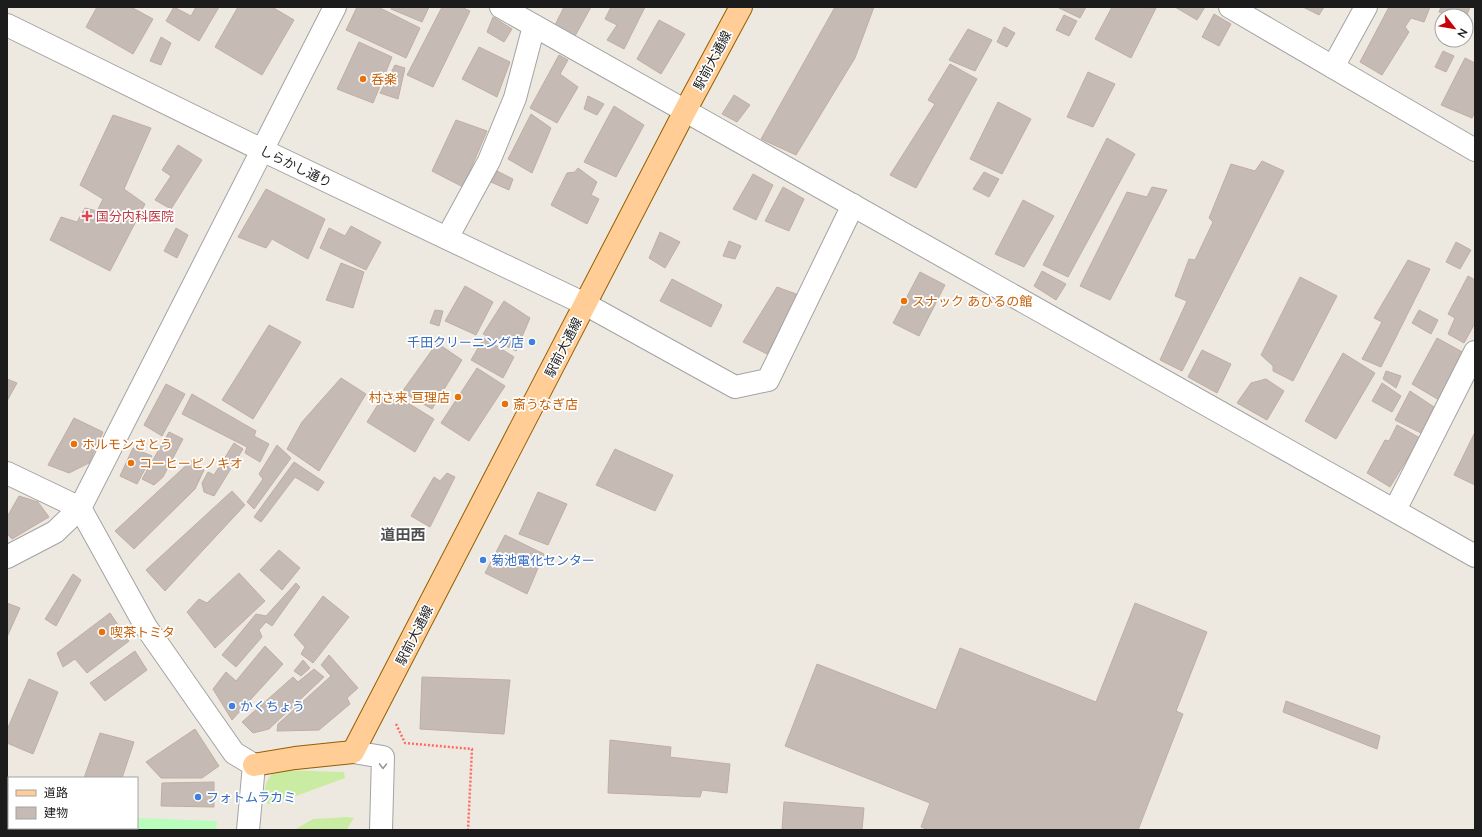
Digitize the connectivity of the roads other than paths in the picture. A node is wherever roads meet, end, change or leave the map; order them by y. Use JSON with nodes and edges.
{"nodes":[{"id":1,"x":335,"y":7,"type":"edge"},
{"id":2,"x":500,"y":7,"type":"edge"},
{"id":3,"x":741,"y":7,"type":"edge"},
{"id":4,"x":1230,"y":7,"type":"edge"},
{"id":5,"x":1366,"y":7,"type":"edge"},
{"id":6,"x":7,"y":26,"type":"edge"},
{"id":7,"x":534,"y":26,"type":"junction"},
{"id":8,"x":1332,"y":67,"type":"junction"},
{"id":9,"x":685,"y":111,"type":"junction"},
{"id":10,"x":262,"y":150,"type":"junction"},
{"id":11,"x":1475,"y":150,"type":"edge"},
{"id":12,"x":853,"y":205,"type":"junction"},
{"id":13,"x":447,"y":238,"type":"junction"},
{"id":14,"x":585,"y":304,"type":"junction"},
{"id":15,"x":1475,"y":352,"type":"edge"},
{"id":16,"x":7,"y":473,"type":"edge"},
{"id":17,"x":80,"y":508,"type":"junction"},
{"id":18,"x":1395,"y":510,"type":"junction"},
{"id":19,"x":1475,"y":556,"type":"edge"},
{"id":20,"x":7,"y":557,"type":"edge"},
{"id":21,"x":353,"y":752,"type":"junction"},
{"id":22,"x":254,"y":765,"type":"junction"},
{"id":23,"x":248,"y":830,"type":"edge"},
{"id":24,"x":381,"y":830,"type":"edge"}],
"edges":[{"from":1,"to":10,"type":"street"},
{"from":2,"to":7,"type":"street"},
{"from":3,"to":9,"type":"main road","name":"駅前大通線"},
{"from":4,"to":8,"type":"street"},
{"from":5,"to":8,"type":"street"},
{"from":6,"to":10,"type":"street","name":"しらかし通り"},
{"from":7,"to":9,"type":"street"},
{"from":7,"to":13,"type":"street"},
{"from":8,"to":11,"type":"street"},
{"from":9,"to":12,"type":"street"},
{"from":9,"to":14,"type":"main road","name":"駅前大通線"},
{"from":10,"to":13,"type":"street","name":"しらかし通り"},
{"from":10,"to":17,"type":"street"},
{"from":12,"to":14,"type":"street","name":"しらかし通り"},
{"from":12,"to":18,"type":"street"},
{"from":13,"to":14,"type":"street","name":"しらかし通り"},
{"from":14,"to":21,"type":"main road","name":"駅前大通線"},
{"from":15,"to":18,"type":"street"},
{"from":16,"to":17,"type":"street"},
{"from":17,"to":20,"type":"street"},
{"from":17,"to":22,"type":"street"},
{"from":18,"to":19,"type":"street"},
{"from":21,"to":22,"type":"main road"},
{"from":21,"to":24,"type":"street","one_way":true},
{"from":22,"to":23,"type":"street"}]}
